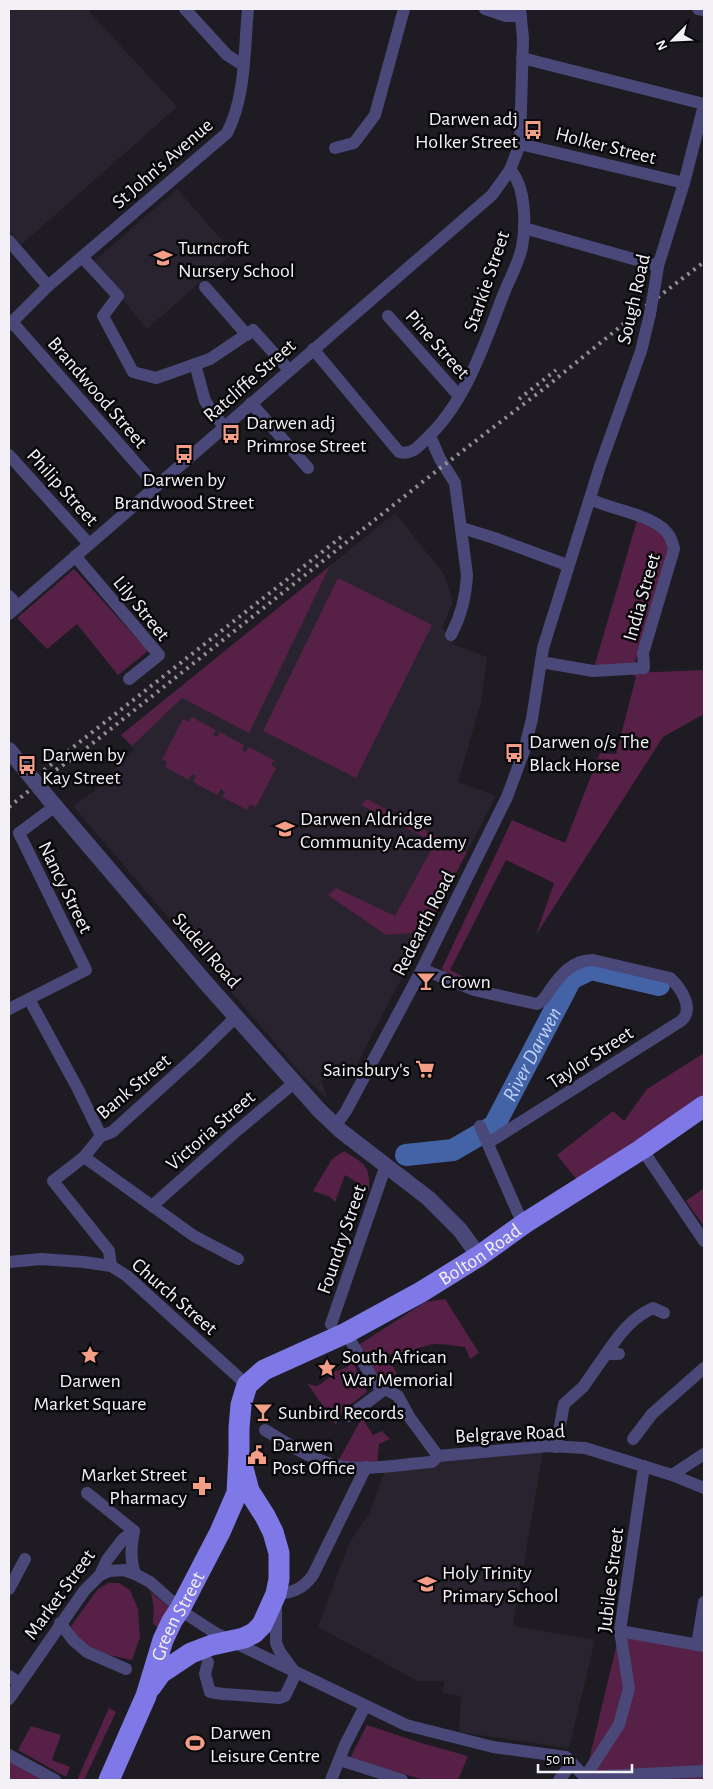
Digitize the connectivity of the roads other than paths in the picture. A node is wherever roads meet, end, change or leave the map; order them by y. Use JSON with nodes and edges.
{"nodes":[{"id":1,"x":185,"y":9,"type":"edge"},
{"id":2,"x":248,"y":9,"type":"edge"},
{"id":3,"x":404,"y":9,"type":"edge"},
{"id":4,"x":485,"y":9,"type":"edge"},
{"id":5,"x":698,"y":9,"type":"edge"},
{"id":6,"x":704,"y":10,"type":"edge"},
{"id":7,"x":521,"y":12,"type":"edge"},
{"id":8,"x":522,"y":58,"type":"junction"},
{"id":9,"x":243,"y":65,"type":"junction"},
{"id":10,"x":704,"y":105,"type":"edge"},
{"id":11,"x":520,"y":144,"type":"junction"},
{"id":12,"x":335,"y":148,"type":"dead end"},
{"id":13,"x":510,"y":170,"type":"junction"},
{"id":14,"x":684,"y":183,"type":"junction"},
{"id":15,"x":524,"y":228,"type":"junction"},
{"id":16,"x":9,"y":241,"type":"edge"},
{"id":17,"x":82,"y":257,"type":"junction"},
{"id":18,"x":658,"y":266,"type":"junction"},
{"id":19,"x":48,"y":286,"type":"junction"},
{"id":20,"x":205,"y":287,"type":"dead end"},
{"id":21,"x":388,"y":316,"type":"dead end"},
{"id":22,"x":10,"y":323,"type":"edge"},
{"id":23,"x":247,"y":334,"type":"junction"},
{"id":24,"x":313,"y":349,"type":"junction"},
{"id":25,"x":195,"y":364,"type":"junction"},
{"id":26,"x":289,"y":370,"type":"junction"},
{"id":27,"x":459,"y":396,"type":"junction"},
{"id":28,"x":251,"y":403,"type":"junction"},
{"id":29,"x":224,"y":427,"type":"junction"},
{"id":30,"x":430,"y":436,"type":"junction"},
{"id":31,"x":9,"y":455,"type":"edge"},
{"id":32,"x":308,"y":468,"type":"dead end"},
{"id":33,"x":156,"y":486,"type":"junction"},
{"id":34,"x":590,"y":499,"type":"junction"},
{"id":35,"x":462,"y":528,"type":"junction"},
{"id":36,"x":89,"y":544,"type":"junction"},
{"id":37,"x":75,"y":556,"type":"junction"},
{"id":38,"x":568,"y":565,"type":"junction"},
{"id":39,"x":9,"y":596,"type":"edge"},
{"id":40,"x":13,"y":610,"type":"edge"},
{"id":41,"x":451,"y":635,"type":"dead end"},
{"id":42,"x":541,"y":662,"type":"junction"},
{"id":43,"x":129,"y":679,"type":"dead end"},
{"id":44,"x":9,"y":750,"type":"edge"},
{"id":45,"x":51,"y":803,"type":"junction"},
{"id":46,"x":422,"y":969,"type":"junction"},
{"id":47,"x":29,"y":999,"type":"junction"},
{"id":48,"x":9,"y":1009,"type":"edge"},
{"id":49,"x":236,"y":1018,"type":"junction"},
{"id":50,"x":294,"y":1083,"type":"junction"},
{"id":51,"x":704,"y":1106,"type":"edge"},
{"id":52,"x":335,"y":1126,"type":"junction"},
{"id":53,"x":480,"y":1126,"type":"dead end"},
{"id":54,"x":101,"y":1136,"type":"junction"},
{"id":55,"x":488,"y":1142,"type":"junction"},
{"id":56,"x":642,"y":1148,"type":"junction"},
{"id":57,"x":84,"y":1157,"type":"junction"},
{"id":58,"x":386,"y":1165,"type":"junction"},
{"id":59,"x":53,"y":1181,"type":"joint"},
{"id":60,"x":152,"y":1206,"type":"junction"},
{"id":61,"x":524,"y":1223,"type":"junction"},
{"id":62,"x":704,"y":1241,"type":"edge"},
{"id":63,"x":479,"y":1256,"type":"junction"},
{"id":64,"x":238,"y":1259,"type":"dead end"},
{"id":65,"x":9,"y":1262,"type":"edge"},
{"id":66,"x":111,"y":1266,"type":"junction"},
{"id":67,"x":664,"y":1313,"type":"dead end"},
{"id":68,"x":338,"y":1329,"type":"junction"},
{"id":69,"x":704,"y":1368,"type":"edge"},
{"id":70,"x":247,"y":1385,"type":"junction"},
{"id":71,"x":385,"y":1389,"type":"junction"},
{"id":72,"x":348,"y":1416,"type":"dead end"},
{"id":73,"x":265,"y":1430,"type":"dead end"},
{"id":74,"x":633,"y":1439,"type":"dead end"},
{"id":75,"x":556,"y":1447,"type":"junction"},
{"id":76,"x":239,"y":1453,"type":"junction"},
{"id":77,"x":704,"y":1454,"type":"edge"},
{"id":78,"x":438,"y":1456,"type":"junction"},
{"id":79,"x":644,"y":1466,"type":"junction"},
{"id":80,"x":366,"y":1467,"type":"junction"},
{"id":81,"x":672,"y":1475,"type":"junction"},
{"id":82,"x":704,"y":1488,"type":"edge"},
{"id":83,"x":87,"y":1493,"type":"dead end"},
{"id":84,"x":265,"y":1516,"type":"junction"},
{"id":85,"x":223,"y":1526,"type":"junction"},
{"id":86,"x":134,"y":1531,"type":"junction"},
{"id":87,"x":25,"y":1559,"type":"dead end"},
{"id":88,"x":135,"y":1574,"type":"junction"},
{"id":89,"x":100,"y":1575,"type":"junction"},
{"id":90,"x":9,"y":1589,"type":"edge"},
{"id":91,"x":276,"y":1594,"type":"junction"},
{"id":92,"x":704,"y":1602,"type":"edge"},
{"id":93,"x":180,"y":1609,"type":"junction"},
{"id":94,"x":60,"y":1624,"type":"junction"},
{"id":95,"x":620,"y":1631,"type":"junction"},
{"id":96,"x":232,"y":1641,"type":"junction"},
{"id":97,"x":701,"y":1645,"type":"edge"},
{"id":98,"x":208,"y":1662,"type":"dead end"},
{"id":99,"x":126,"y":1668,"type":"dead end"},
{"id":100,"x":296,"y":1673,"type":"junction"},
{"id":101,"x":14,"y":1680,"type":"edge"},
{"id":102,"x":146,"y":1696,"type":"junction"},
{"id":103,"x":9,"y":1699,"type":"edge"},
{"id":104,"x":365,"y":1706,"type":"junction"},
{"id":105,"x":9,"y":1755,"type":"edge"},
{"id":106,"x":340,"y":1760,"type":"junction"},
{"id":107,"x":572,"y":1764,"type":"junction"},
{"id":108,"x":704,"y":1771,"type":"edge"},
{"id":109,"x":587,"y":1779,"type":"edge"},
{"id":110,"x":55,"y":1780,"type":"edge"},
{"id":111,"x":109,"y":1780,"type":"edge"},
{"id":112,"x":331,"y":1780,"type":"edge"},
{"id":113,"x":402,"y":1780,"type":"edge"},
{"id":114,"x":559,"y":1780,"type":"edge"}],
"edges":[{"from":1,"to":9,"type":"street"},
{"from":2,"to":9,"type":"street","name":"St John's Avenue"},
{"from":3,"to":12,"type":"street"},
{"from":4,"to":7,"type":"street"},
{"from":5,"to":6,"type":"street"},
{"from":7,"to":8,"type":"street"},
{"from":8,"to":10,"type":"street"},
{"from":8,"to":11,"type":"street"},
{"from":9,"to":17,"type":"street","name":"St John's Avenue"},
{"from":10,"to":14,"type":"street","name":"Sough Road"},
{"from":11,"to":13,"type":"street"},
{"from":11,"to":14,"type":"street","name":"Holker Street"},
{"from":13,"to":15,"type":"street","name":"Starkie Street"},
{"from":13,"to":24,"type":"street","name":"Ratcliffe Street"},
{"from":14,"to":18,"type":"street","name":"Sough Road"},
{"from":15,"to":18,"type":"street"},
{"from":15,"to":27,"type":"street","name":"Starkie Street"},
{"from":16,"to":19,"type":"street"},
{"from":17,"to":19,"type":"street","name":"St John's Avenue"},
{"from":17,"to":25,"type":"street"},
{"from":18,"to":34,"type":"street","name":"Sough Road","bridge":true},
{"from":19,"to":22,"type":"street","name":"St John's Avenue"},
{"from":20,"to":23,"type":"street"},
{"from":21,"to":27,"type":"street","name":"Pine Street"},
{"from":22,"to":33,"type":"street","name":"Brandwood Street"},
{"from":23,"to":25,"type":"street"},
{"from":23,"to":26,"type":"street"},
{"from":24,"to":26,"type":"street","name":"Ratcliffe Street"},
{"from":24,"to":30,"type":"street","name":"Starkie Street"},
{"from":25,"to":29,"type":"street"},
{"from":26,"to":28,"type":"street","name":"Ratcliffe Street"},
{"from":27,"to":30,"type":"street","name":"Starkie Street"},
{"from":28,"to":29,"type":"street","name":"Ratcliffe Street"},
{"from":28,"to":32,"type":"street"},
{"from":29,"to":33,"type":"street","name":"Ratcliffe Street"},
{"from":30,"to":35,"type":"street"},
{"from":31,"to":36,"type":"street","name":"Philip Street"},
{"from":33,"to":36,"type":"street","name":"Ratcliffe Street"},
{"from":34,"to":38,"type":"street","name":"Redearth Road"},
{"from":34,"to":42,"type":"street","name":"India Street"},
{"from":35,"to":38,"type":"street"},
{"from":35,"to":41,"type":"street"},
{"from":36,"to":37,"type":"street","name":"Ratcliffe Street"},
{"from":37,"to":40,"type":"street","name":"Ratcliffe Street"},
{"from":37,"to":43,"type":"street","name":"Lily Street"},
{"from":38,"to":42,"type":"street","name":"Redearth Road"},
{"from":39,"to":40,"type":"street"},
{"from":42,"to":46,"type":"street","name":"Redearth Road"},
{"from":44,"to":45,"type":"street","name":"Sudell Road","bridge":true},
{"from":45,"to":47,"type":"street","name":"Nancy Street"},
{"from":45,"to":49,"type":"street","name":"Sudell Road"},
{"from":46,"to":52,"type":"street","name":"Redearth Road"},
{"from":46,"to":55,"type":"street","name":"Taylor Street"},
{"from":47,"to":48,"type":"street"},
{"from":47,"to":54,"type":"street"},
{"from":49,"to":50,"type":"street","name":"Sudell Road"},
{"from":49,"to":54,"type":"street","name":"Bank Street"},
{"from":50,"to":52,"type":"street","name":"Sudell Road"},
{"from":50,"to":60,"type":"street","name":"Victoria Street"},
{"from":51,"to":56,"type":"highway","name":"Bolton Road"},
{"from":52,"to":58,"type":"street","name":"Sudell Road"},
{"from":53,"to":55,"type":"street"},
{"from":54,"to":57,"type":"street","name":"Bank Street"},
{"from":55,"to":61,"type":"street"},
{"from":56,"to":61,"type":"highway","name":"Bolton Road"},
{"from":56,"to":62,"type":"street"},
{"from":57,"to":59,"type":"street","name":"Bank Street"},
{"from":57,"to":60,"type":"street"},
{"from":58,"to":63,"type":"street","name":"Sudell Road"},
{"from":58,"to":68,"type":"street","name":"Foundry Street"},
{"from":59,"to":66,"type":"street","name":"Church Street"},
{"from":60,"to":64,"type":"street"},
{"from":61,"to":63,"type":"highway","name":"Bolton Road"},
{"from":63,"to":68,"type":"highway","name":"Bolton Road"},
{"from":65,"to":66,"type":"street"},
{"from":66,"to":70,"type":"street","name":"Church Street"},
{"from":67,"to":75,"type":"street"},
{"from":68,"to":70,"type":"highway","name":"Bolton Road"},
{"from":68,"to":71,"type":"street","name":"Belgrave Road"},
{"from":69,"to":74,"type":"street"},
{"from":70,"to":76,"type":"highway"},
{"from":71,"to":72,"type":"street"},
{"from":71,"to":78,"type":"street","name":"Belgrave Road"},
{"from":73,"to":80,"type":"street"},
{"from":75,"to":78,"type":"street","name":"Belgrave Road"},
{"from":75,"to":79,"type":"street","name":"Belgrave Road"},
{"from":76,"to":84,"type":"highway"},
{"from":76,"to":85,"type":"highway","name":"Green Street"},
{"from":77,"to":81,"type":"street"},
{"from":78,"to":80,"type":"street"},
{"from":79,"to":81,"type":"street","name":"Belgrave Road"},
{"from":79,"to":95,"type":"street","name":"Jubilee Street"},
{"from":80,"to":91,"type":"street"},
{"from":81,"to":82,"type":"street","name":"Belgrave Road"},
{"from":83,"to":86,"type":"street"},
{"from":84,"to":85,"type":"highway"},
{"from":84,"to":91,"type":"highway"},
{"from":85,"to":93,"type":"highway","name":"Green Street"},
{"from":86,"to":88,"type":"street"},
{"from":86,"to":89,"type":"street","name":"Market Street"},
{"from":87,"to":90,"type":"street"},
{"from":88,"to":89,"type":"street"},
{"from":88,"to":93,"type":"street"},
{"from":89,"to":94,"type":"street","name":"Market Street"},
{"from":91,"to":96,"type":"highway"},
{"from":91,"to":100,"type":"street"},
{"from":92,"to":97,"type":"street"},
{"from":93,"to":96,"type":"street"},
{"from":93,"to":102,"type":"highway","name":"Green Street"},
{"from":94,"to":99,"type":"street"},
{"from":94,"to":101,"type":"street","name":"Market Street"},
{"from":95,"to":97,"type":"street"},
{"from":95,"to":109,"type":"street","name":"Jubilee Street"},
{"from":96,"to":100,"type":"street"},
{"from":96,"to":102,"type":"highway"},
{"from":98,"to":100,"type":"street"},
{"from":100,"to":104,"type":"street"},
{"from":101,"to":103,"type":"street","name":"Market Street"},
{"from":102,"to":111,"type":"highway","name":"Green Street"},
{"from":104,"to":106,"type":"street"},
{"from":104,"to":107,"type":"street"},
{"from":105,"to":110,"type":"street"},
{"from":106,"to":112,"type":"street"},
{"from":106,"to":113,"type":"street"},
{"from":107,"to":109,"type":"street"},
{"from":107,"to":114,"type":"street"},
{"from":108,"to":109,"type":"street"}]}
